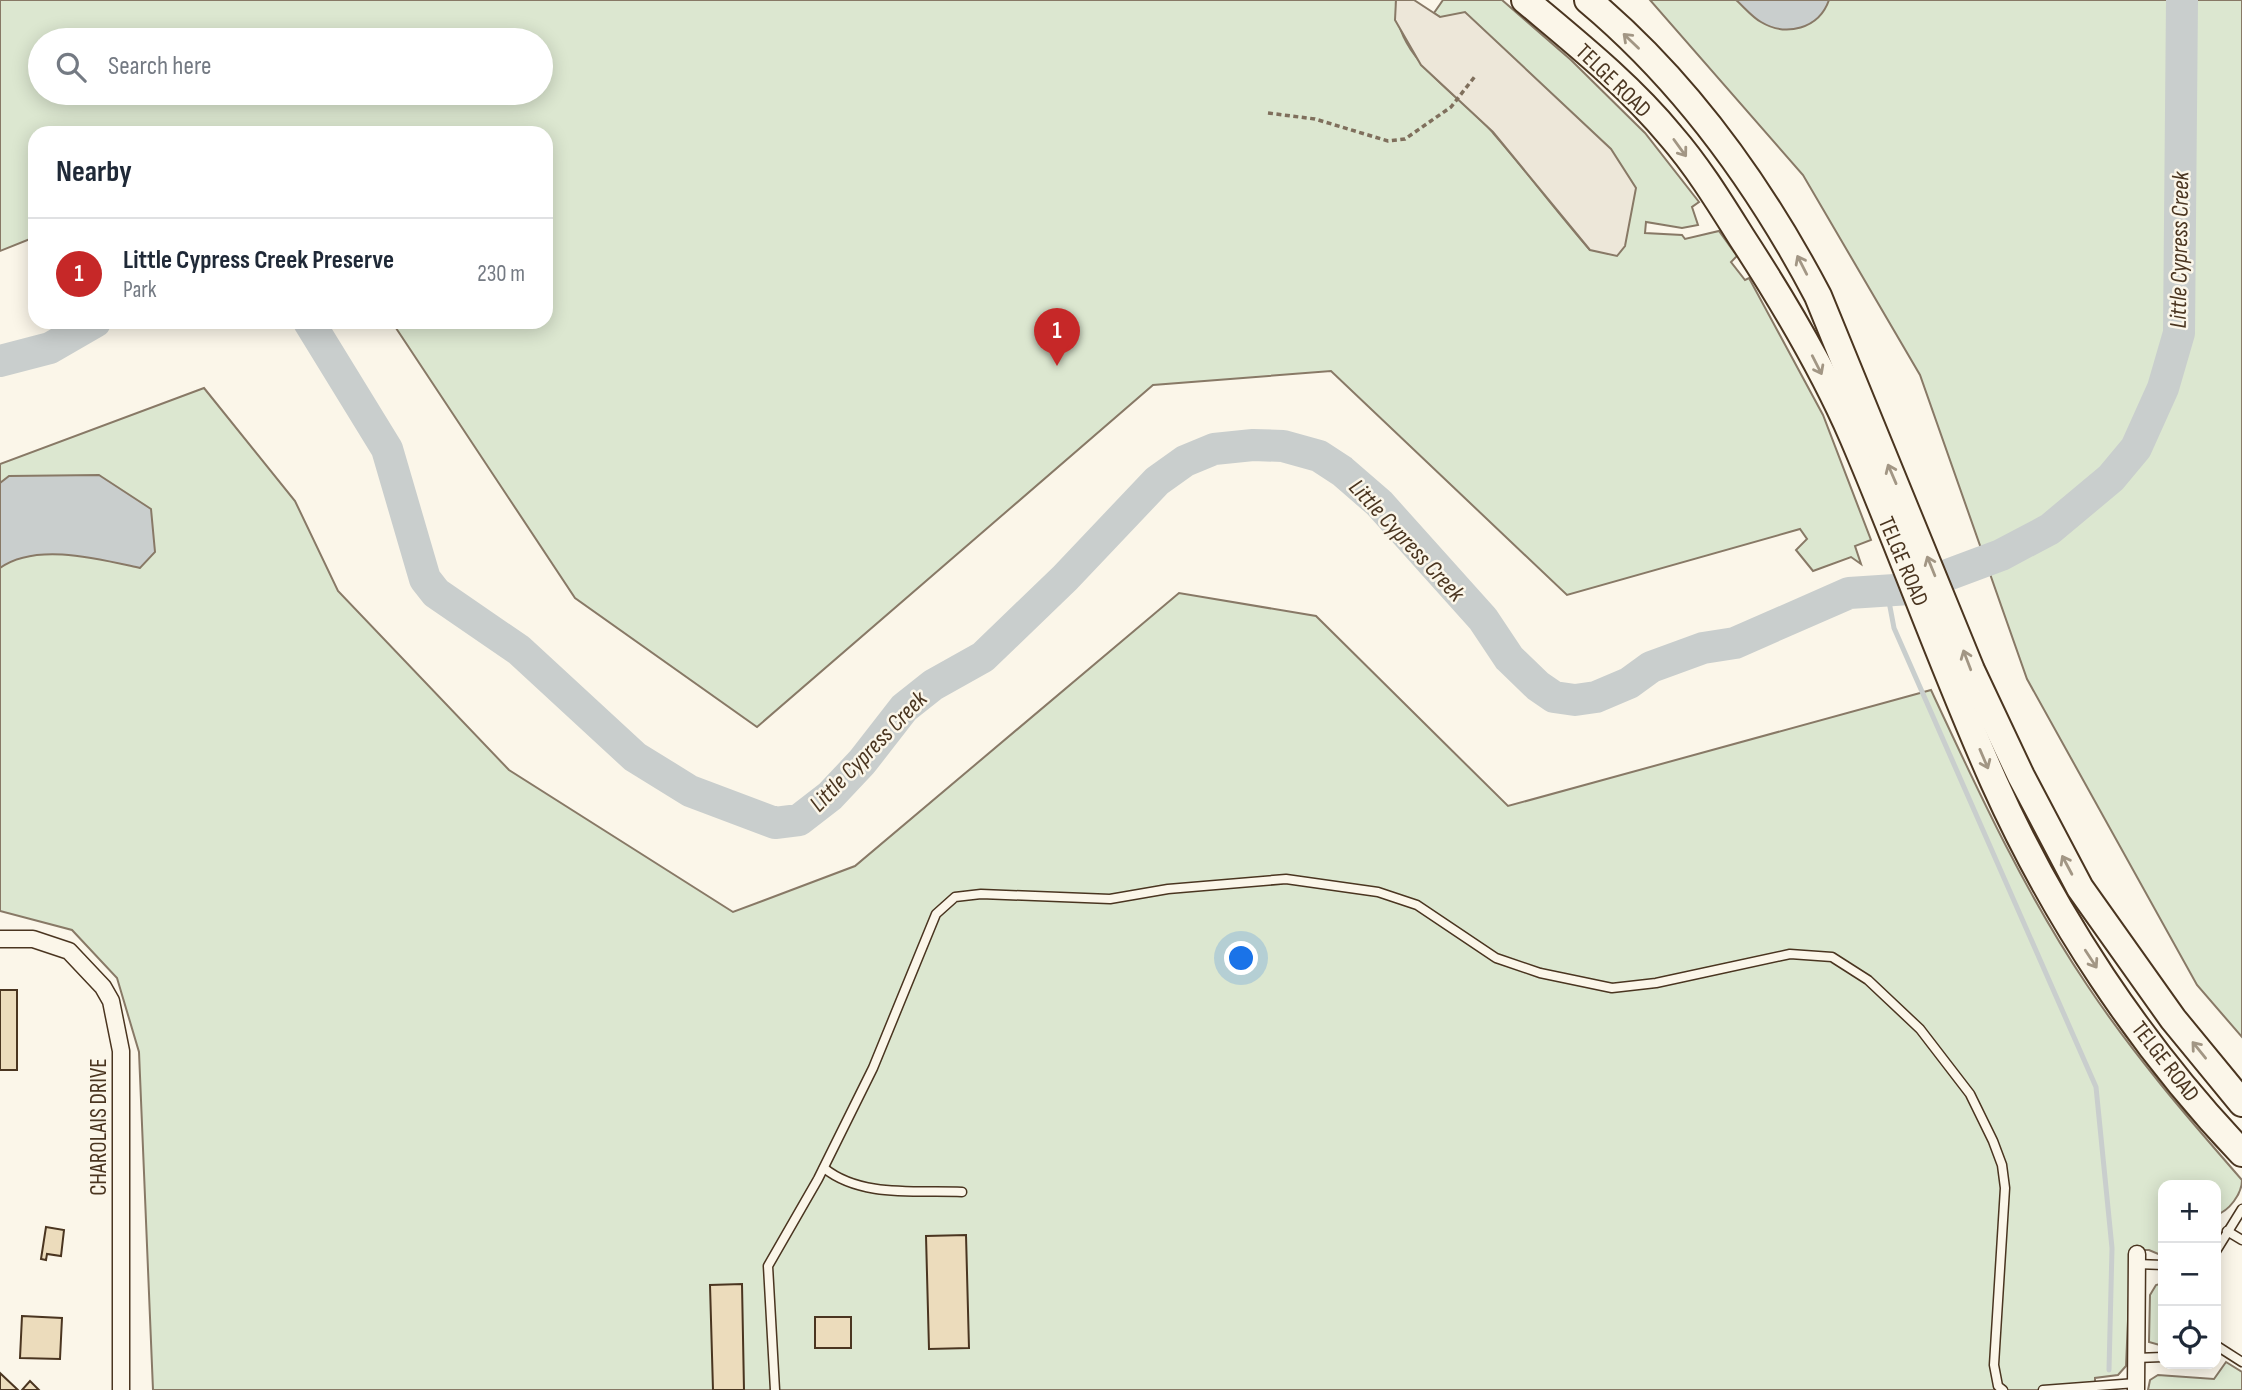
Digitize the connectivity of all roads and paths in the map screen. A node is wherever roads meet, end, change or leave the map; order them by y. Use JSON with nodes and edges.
{"nodes":[{"id":1,"x":1525,"y":0,"type":"edge"},
{"id":2,"x":1588,"y":0,"type":"edge"},
{"id":3,"x":1476,"y":75,"type":"dead end"},
{"id":4,"x":1268,"y":114,"type":"dead end"},
{"id":5,"x":1908,"y":541,"type":"junction"},
{"id":6,"x":1932,"y":600,"type":"junction"},
{"id":7,"x":0,"y":939,"type":"edge"},
{"id":8,"x":2242,"y":1102,"type":"edge"},
{"id":9,"x":2242,"y":1153,"type":"edge"},
{"id":10,"x":824,"y":1168,"type":"junction"},
{"id":11,"x":962,"y":1192,"type":"dead end"},
{"id":12,"x":2242,"y":1209,"type":"edge"},
{"id":13,"x":2227,"y":1231,"type":"junction"},
{"id":14,"x":2242,"y":1240,"type":"edge"},
{"id":15,"x":2220,"y":1243,"type":"edge"},
{"id":16,"x":2137,"y":1259,"type":"joint"},
{"id":17,"x":2158,"y":1264,"type":"edge"},
{"id":18,"x":2221,"y":1349,"type":"edge"},
{"id":19,"x":2158,"y":1357,"type":"edge"},
{"id":20,"x":2136,"y":1358,"type":"junction"},
{"id":21,"x":2242,"y":1362,"type":"edge"},
{"id":22,"x":2136,"y":1387,"type":"edge"},
{"id":23,"x":121,"y":1390,"type":"edge"},
{"id":24,"x":775,"y":1390,"type":"edge"},
{"id":25,"x":2003,"y":1390,"type":"edge"},
{"id":26,"x":2043,"y":1390,"type":"edge"}],
"edges":[{"from":1,"to":5,"type":"main road","name":"TELGE ROAD","one_way":true},
{"from":5,"to":2,"type":"main road","name":"TELGE ROAD","one_way":true},
{"from":3,"to":4,"type":"path"},
{"from":5,"to":6,"type":"main road","name":"TELGE ROAD"},
{"from":8,"to":6,"type":"main road","name":"TELGE ROAD","one_way":true},
{"from":6,"to":9,"type":"main road","name":"TELGE ROAD","one_way":true},
{"from":7,"to":23,"type":"street","name":"CHAROLAIS DRIVE"},
{"from":10,"to":11,"type":"lane"},
{"from":10,"to":24,"type":"lane"},
{"from":10,"to":25,"type":"lane"},
{"from":12,"to":13,"type":"lane"},
{"from":13,"to":14,"type":"lane"},
{"from":13,"to":15,"type":"lane"},
{"from":16,"to":17,"type":"lane"},
{"from":16,"to":20,"type":"street"},
{"from":18,"to":21,"type":"lane"},
{"from":19,"to":20,"type":"lane"},
{"from":20,"to":22,"type":"street"},
{"from":22,"to":26,"type":"lane"}]}
